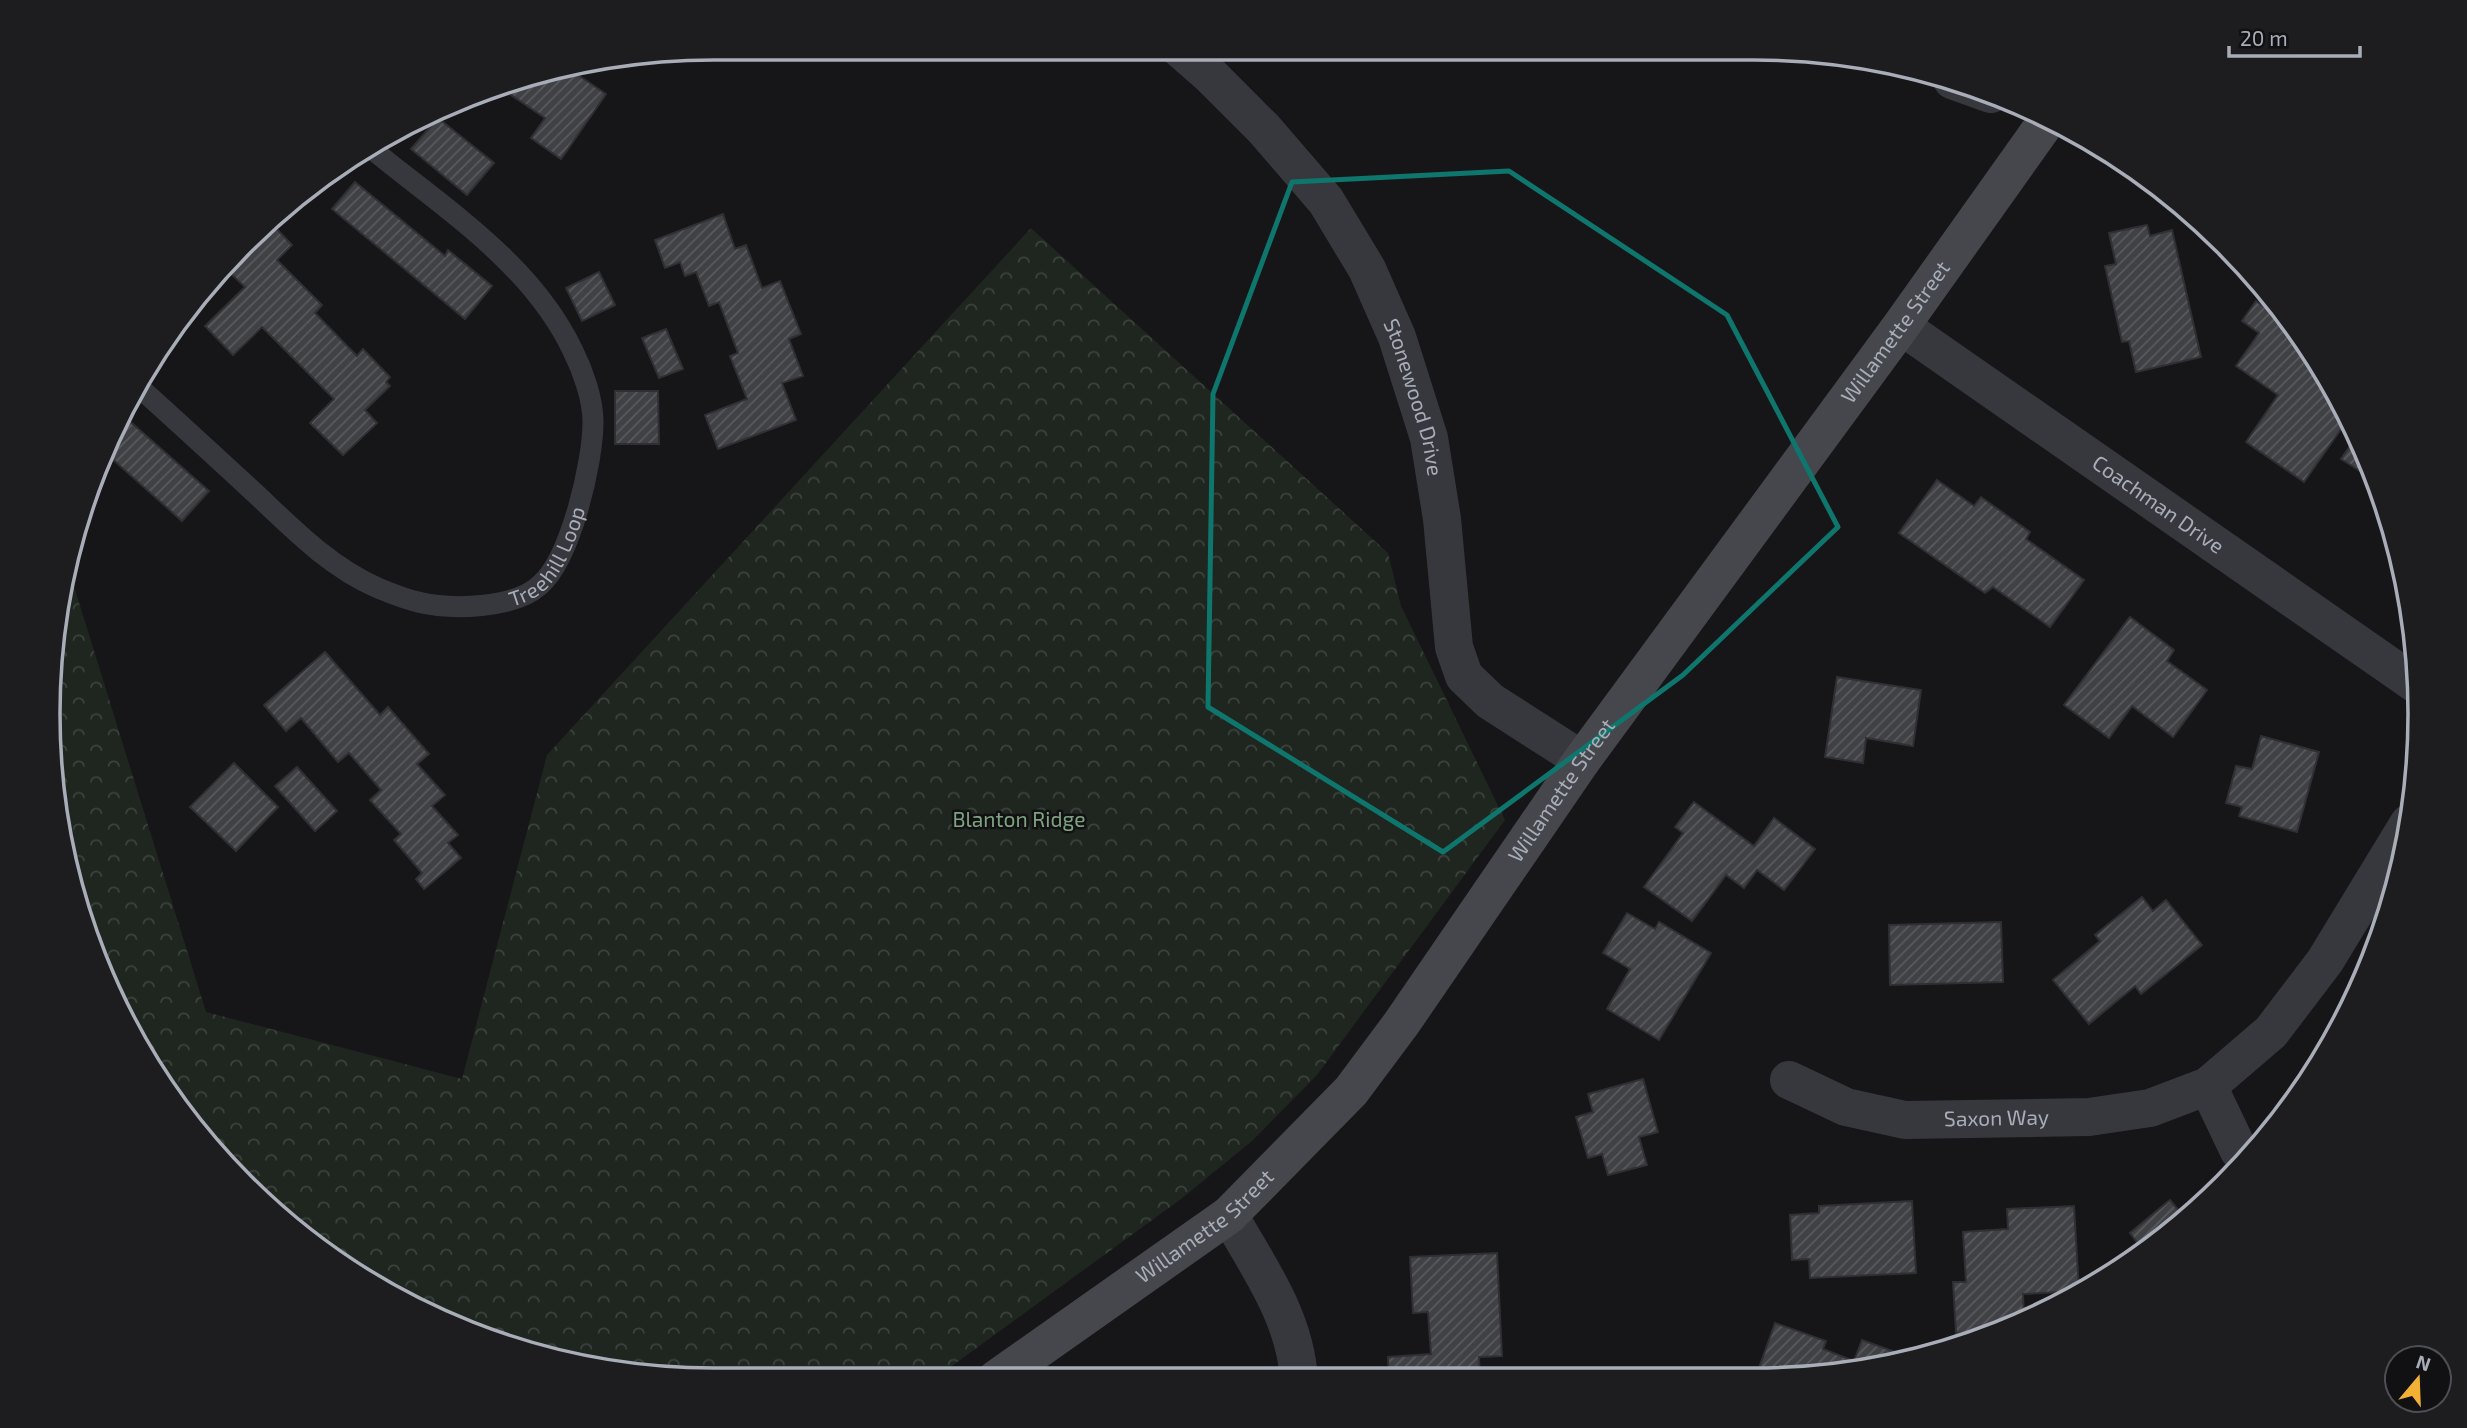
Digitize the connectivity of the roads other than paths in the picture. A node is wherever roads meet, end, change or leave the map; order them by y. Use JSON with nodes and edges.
{"nodes":[{"id":1,"x":1193,"y":60,"type":"edge"},
{"id":2,"x":2042,"y":127,"type":"edge"},
{"id":3,"x":377,"y":153,"type":"edge"},
{"id":4,"x":1900,"y":326,"type":"junction"},
{"id":5,"x":144,"y":392,"type":"edge"},
{"id":6,"x":2406,"y":678,"type":"edge"},
{"id":7,"x":1581,"y":760,"type":"junction"},
{"id":8,"x":2393,"y":849,"type":"edge"},
{"id":9,"x":1789,"y":1080,"type":"dead end"},
{"id":10,"x":2208,"y":1086,"type":"junction"},
{"id":11,"x":2240,"y":1152,"type":"edge"},
{"id":12,"x":1230,"y":1215,"type":"junction"},
{"id":13,"x":1012,"y":1368,"type":"edge"},
{"id":14,"x":1298,"y":1368,"type":"edge"}],
"edges":[{"from":1,"to":7,"type":"street","name":"Stonewood Drive"},
{"from":2,"to":4,"type":"main road","name":"Willamette Street"},
{"from":3,"to":5,"type":"lane","name":"Treehill Loop"},
{"from":4,"to":6,"type":"street","name":"Coachman Drive"},
{"from":4,"to":7,"type":"main road","name":"Willamette Street"},
{"from":7,"to":12,"type":"main road","name":"Willamette Street"},
{"from":8,"to":10,"type":"street","name":"Saxon Way"},
{"from":9,"to":10,"type":"street","name":"Saxon Way"},
{"from":10,"to":11,"type":"street"},
{"from":12,"to":13,"type":"main road","name":"Willamette Street"},
{"from":12,"to":14,"type":"street"}]}
